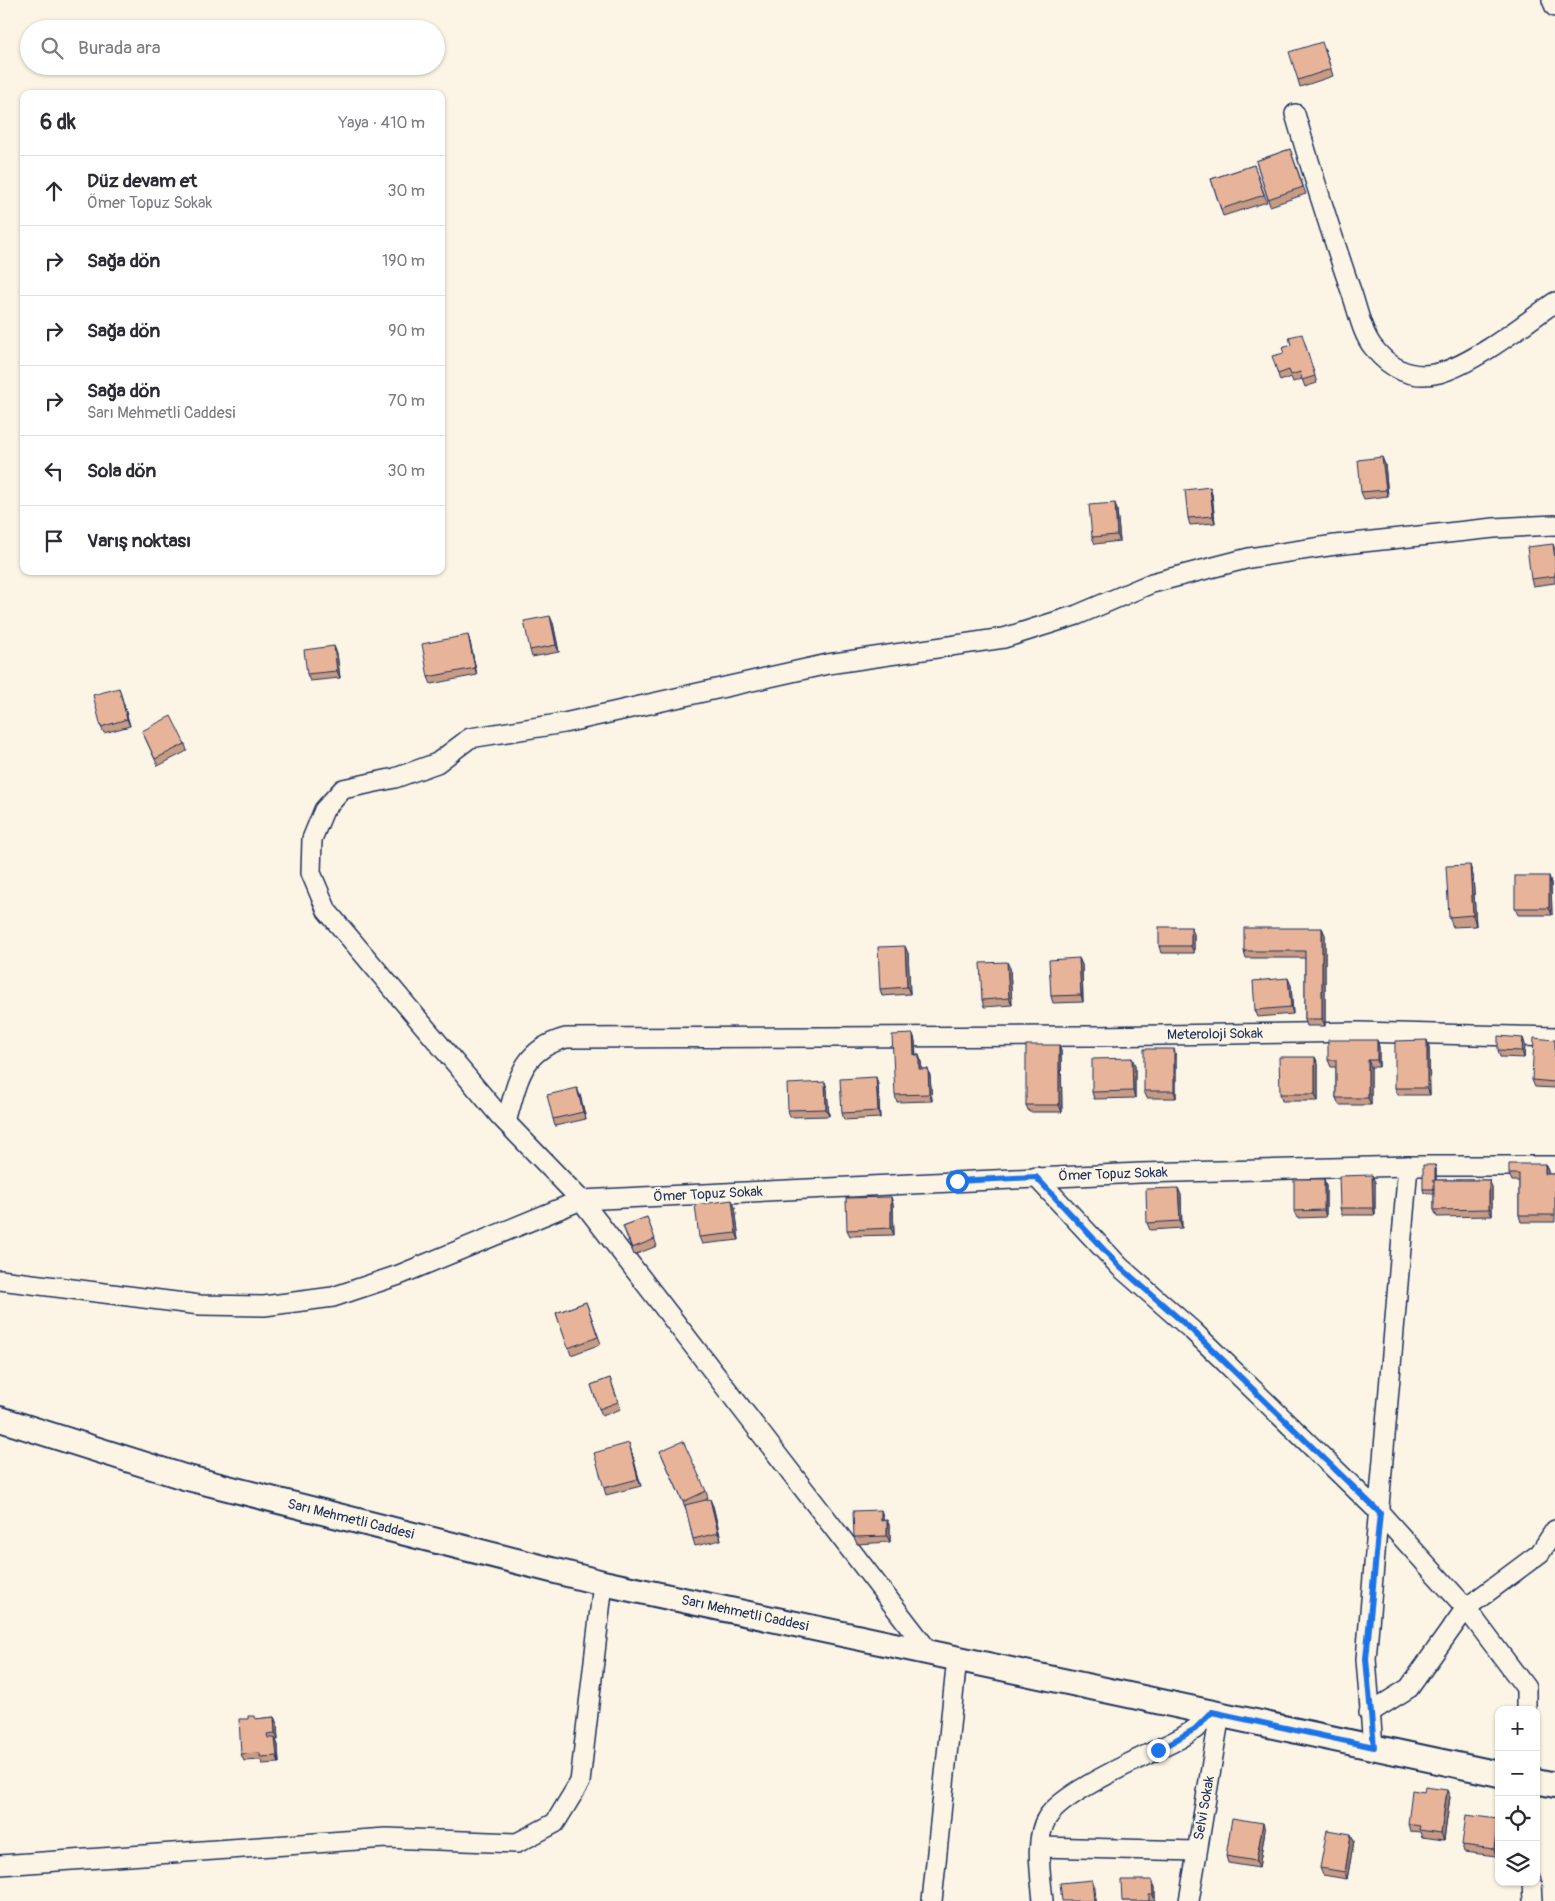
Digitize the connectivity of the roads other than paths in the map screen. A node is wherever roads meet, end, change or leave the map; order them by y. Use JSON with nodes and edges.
{"nodes":[{"id":1,"x":1552,"y":0,"type":"edge"},
{"id":2,"x":1555,"y":7,"type":"edge"},
{"id":3,"x":1295,"y":114,"type":"dead end"},
{"id":4,"x":1555,"y":302,"type":"edge"},
{"id":5,"x":1555,"y":525,"type":"edge"},
{"id":6,"x":1555,"y":1037,"type":"edge"},
{"id":7,"x":506,"y":1122,"type":"junction"},
{"id":8,"x":1408,"y":1166,"type":"junction"},
{"id":9,"x":1555,"y":1166,"type":"edge"},
{"id":10,"x":1036,"y":1177,"type":"junction"},
{"id":11,"x":581,"y":1200,"type":"junction"},
{"id":12,"x":0,"y":1280,"type":"edge"},
{"id":13,"x":0,"y":1419,"type":"edge"},
{"id":14,"x":1380,"y":1513,"type":"junction"},
{"id":15,"x":1555,"y":1530,"type":"edge"},
{"id":16,"x":603,"y":1583,"type":"junction"},
{"id":17,"x":1466,"y":1608,"type":"junction"},
{"id":18,"x":930,"y":1653,"type":"junction"},
{"id":19,"x":957,"y":1658,"type":"junction"},
{"id":20,"x":1526,"y":1706,"type":"edge"},
{"id":21,"x":1216,"y":1713,"type":"junction"},
{"id":22,"x":1370,"y":1713,"type":"junction"},
{"id":23,"x":1374,"y":1747,"type":"junction"},
{"id":24,"x":1495,"y":1773,"type":"edge"},
{"id":25,"x":1540,"y":1782,"type":"edge"},
{"id":26,"x":1555,"y":1785,"type":"edge"},
{"id":27,"x":1040,"y":1847,"type":"junction"},
{"id":28,"x":1196,"y":1851,"type":"junction"},
{"id":29,"x":0,"y":1865,"type":"edge"},
{"id":30,"x":1532,"y":1886,"type":"edge"},
{"id":31,"x":932,"y":1901,"type":"edge"},
{"id":32,"x":1043,"y":1901,"type":"edge"},
{"id":33,"x":1189,"y":1901,"type":"edge"},
{"id":34,"x":1533,"y":1901,"type":"edge"}],
"edges":[{"from":1,"to":2,"type":"street"},
{"from":3,"to":4,"type":"street"},
{"from":5,"to":7,"type":"street"},
{"from":6,"to":7,"type":"street","name":"Meteroloji Sokak"},
{"from":7,"to":11,"type":"street"},
{"from":8,"to":9,"type":"street","name":"Ömer Topuz Sokak"},
{"from":8,"to":10,"type":"street","name":"Ömer Topuz Sokak"},
{"from":8,"to":14,"type":"street"},
{"from":10,"to":11,"type":"street","name":"Ömer Topuz Sokak"},
{"from":10,"to":14,"type":"street"},
{"from":11,"to":12,"type":"street","name":"Ömer Topuz Sokak"},
{"from":11,"to":18,"type":"street"},
{"from":13,"to":16,"type":"street","name":"Sarı Mehmetli Caddesi"},
{"from":14,"to":17,"type":"street"},
{"from":14,"to":22,"type":"street"},
{"from":15,"to":17,"type":"street"},
{"from":16,"to":18,"type":"street","name":"Sarı Mehmetli Caddesi"},
{"from":16,"to":29,"type":"street"},
{"from":17,"to":20,"type":"street"},
{"from":17,"to":22,"type":"street"},
{"from":18,"to":19,"type":"street","name":"Sarı Mehmetli Caddesi"},
{"from":19,"to":21,"type":"street","name":"Sarı Mehmetli Caddesi"},
{"from":19,"to":31,"type":"street"},
{"from":21,"to":23,"type":"street","name":"Sarı Mehmetli Caddesi"},
{"from":21,"to":27,"type":"street"},
{"from":21,"to":28,"type":"street","name":"Selvi Sokak"},
{"from":22,"to":23,"type":"street"},
{"from":23,"to":24,"type":"street","name":"Sarı Mehmetli Caddesi"},
{"from":25,"to":26,"type":"street"},
{"from":27,"to":28,"type":"street"},
{"from":27,"to":32,"type":"street"},
{"from":28,"to":33,"type":"street","name":"Selvi Sokak"},
{"from":30,"to":34,"type":"street"}]}
